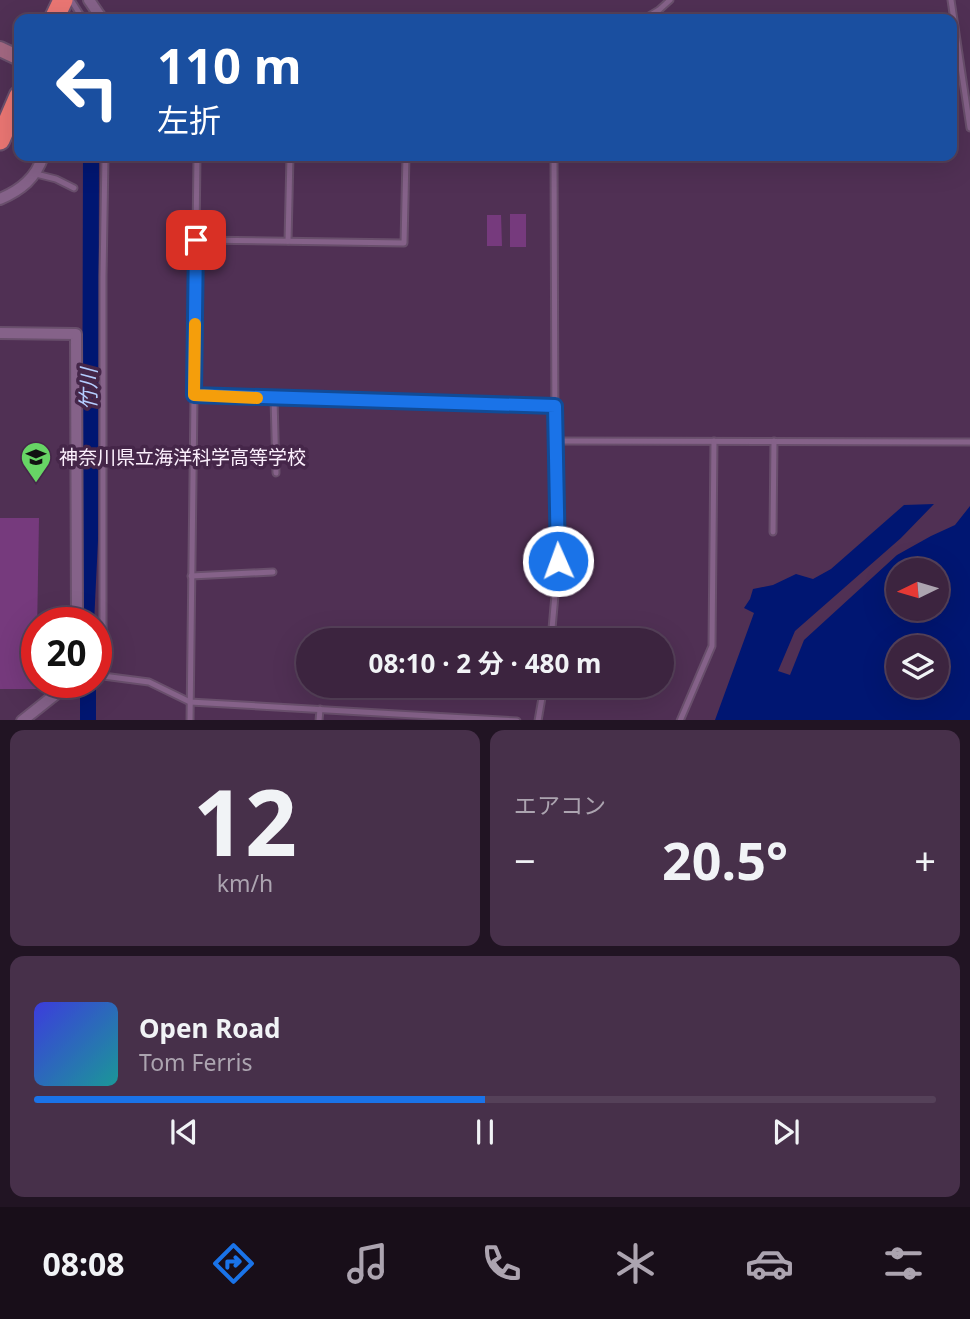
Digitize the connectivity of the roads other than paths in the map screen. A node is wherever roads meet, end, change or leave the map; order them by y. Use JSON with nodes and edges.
{"nodes":[{"id":1,"x":670,"y":0,"type":"edge"},
{"id":2,"x":652,"y":14,"type":"edge"},
{"id":3,"x":957,"y":39,"type":"edge"},
{"id":4,"x":962,"y":71,"type":"junction"},
{"id":5,"x":970,"y":71,"type":"edge"},
{"id":6,"x":14,"y":109,"type":"edge"},
{"id":7,"x":970,"y":128,"type":"edge"},
{"id":8,"x":6,"y":130,"type":"edge"},
{"id":9,"x":41,"y":161,"type":"edge"},
{"id":10,"x":105,"y":161,"type":"edge"},
{"id":11,"x":197,"y":161,"type":"edge"},
{"id":12,"x":290,"y":161,"type":"edge"},
{"id":13,"x":406,"y":161,"type":"edge"},
{"id":14,"x":554,"y":161,"type":"edge"},
{"id":15,"x":36,"y":174,"type":"junction"},
{"id":16,"x":74,"y":188,"type":"dead end"},
{"id":17,"x":0,"y":198,"type":"edge"},
{"id":18,"x":196,"y":240,"type":"junction"},
{"id":19,"x":288,"y":241,"type":"junction"},
{"id":20,"x":0,"y":333,"type":"edge"},
{"id":21,"x":194,"y":395,"type":"junction"},
{"id":22,"x":274,"y":398,"type":"junction"},
{"id":23,"x":555,"y":406,"type":"junction"},
{"id":24,"x":555,"y":441,"type":"junction"},
{"id":25,"x":714,"y":441,"type":"junction"},
{"id":26,"x":774,"y":441,"type":"junction"},
{"id":27,"x":970,"y":442,"type":"edge"},
{"id":28,"x":276,"y":473,"type":"dead end"},
{"id":29,"x":773,"y":532,"type":"dead end"},
{"id":30,"x":272,"y":572,"type":"dead end"},
{"id":31,"x":191,"y":576,"type":"junction"},
{"id":32,"x":77,"y":607,"type":"edge"},
{"id":33,"x":552,"y":628,"type":"edge"},
{"id":34,"x":50,"y":698,"type":"edge"},
{"id":35,"x":542,"y":698,"type":"edge"},
{"id":36,"x":190,"y":702,"type":"junction"},
{"id":37,"x":320,"y":709,"type":"junction"},
{"id":38,"x":382,"y":713,"type":"junction"},
{"id":39,"x":22,"y":720,"type":"edge"},
{"id":40,"x":190,"y":720,"type":"edge"},
{"id":41,"x":320,"y":720,"type":"edge"},
{"id":42,"x":388,"y":720,"type":"edge"},
{"id":43,"x":517,"y":720,"type":"edge"},
{"id":44,"x":538,"y":720,"type":"edge"},
{"id":45,"x":680,"y":720,"type":"edge"}],
"edges":[{"from":1,"to":2,"type":"lane"},
{"from":3,"to":4,"type":"lane"},
{"from":4,"to":5,"type":"lane"},
{"from":4,"to":7,"type":"lane"},
{"from":6,"to":8,"type":"highway"},
{"from":9,"to":15,"type":"street"},
{"from":10,"to":36,"type":"lane"},
{"from":11,"to":18,"type":"lane"},
{"from":12,"to":19,"type":"lane"},
{"from":13,"to":19,"type":"lane"},
{"from":14,"to":23,"type":"lane"},
{"from":15,"to":16,"type":"lane"},
{"from":15,"to":17,"type":"street"},
{"from":18,"to":19,"type":"lane"},
{"from":18,"to":21,"type":"lane"},
{"from":20,"to":32,"type":"street"},
{"from":21,"to":22,"type":"lane"},
{"from":21,"to":31,"type":"lane"},
{"from":22,"to":23,"type":"lane"},
{"from":22,"to":28,"type":"lane"},
{"from":23,"to":24,"type":"lane"},
{"from":24,"to":25,"type":"lane"},
{"from":24,"to":33,"type":"lane"},
{"from":25,"to":26,"type":"lane"},
{"from":25,"to":45,"type":"lane"},
{"from":26,"to":27,"type":"lane"},
{"from":26,"to":29,"type":"lane"},
{"from":30,"to":31,"type":"lane"},
{"from":31,"to":36,"type":"lane"},
{"from":34,"to":39,"type":"street"},
{"from":35,"to":44,"type":"lane"},
{"from":36,"to":37,"type":"lane"},
{"from":36,"to":40,"type":"lane"},
{"from":37,"to":38,"type":"lane"},
{"from":37,"to":41,"type":"lane"},
{"from":38,"to":42,"type":"lane"},
{"from":38,"to":43,"type":"lane"}]}
